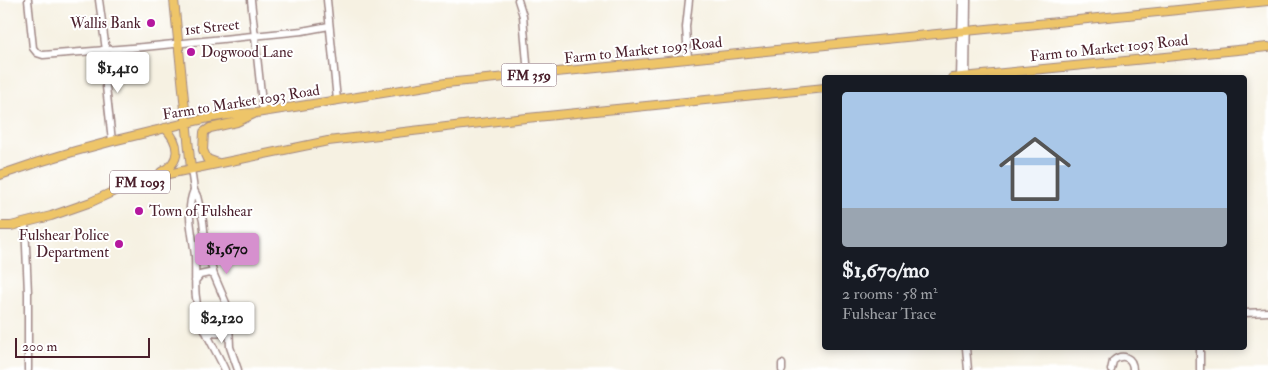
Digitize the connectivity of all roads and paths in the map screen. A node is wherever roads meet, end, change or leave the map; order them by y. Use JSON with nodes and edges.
{"nodes":[{"id":1,"x":28,"y":0,"type":"edge"},
{"id":2,"x":99,"y":0,"type":"edge"},
{"id":3,"x":174,"y":0,"type":"edge"},
{"id":4,"x":251,"y":0,"type":"edge"},
{"id":5,"x":327,"y":0,"type":"edge"},
{"id":6,"x":518,"y":0,"type":"edge"},
{"id":7,"x":689,"y":0,"type":"edge"},
{"id":8,"x":962,"y":0,"type":"edge"},
{"id":9,"x":967,"y":0,"type":"edge"},
{"id":10,"x":1268,"y":1,"type":"edge"},
{"id":11,"x":329,"y":26,"type":"junction"},
{"id":12,"x":964,"y":31,"type":"junction"},
{"id":13,"x":254,"y":36,"type":"junction"},
{"id":14,"x":178,"y":43,"type":"junction"},
{"id":15,"x":1268,"y":47,"type":"edge"},
{"id":16,"x":104,"y":50,"type":"junction"},
{"id":17,"x":688,"y":59,"type":"junction"},
{"id":18,"x":528,"y":75,"type":"junction"},
{"id":19,"x":963,"y":75,"type":"edge"},
{"id":20,"x":983,"y":75,"type":"edge"},
{"id":21,"x":822,"y":88,"type":"edge"},
{"id":22,"x":337,"y":100,"type":"junction"},
{"id":23,"x":260,"y":113,"type":"junction"},
{"id":24,"x":188,"y":123,"type":"junction"},
{"id":25,"x":165,"y":128,"type":"junction"},
{"id":26,"x":112,"y":141,"type":"junction"},
{"id":27,"x":218,"y":164,"type":"junction"},
{"id":28,"x":191,"y":170,"type":"junction"},
{"id":29,"x":0,"y":175,"type":"edge"},
{"id":30,"x":149,"y":179,"type":"junction"},
{"id":31,"x":194,"y":190,"type":"junction"},
{"id":32,"x":25,"y":223,"type":"junction"},
{"id":33,"x":0,"y":226,"type":"edge"},
{"id":34,"x":214,"y":275,"type":"junction"},
{"id":35,"x":194,"y":282,"type":"junction"},
{"id":36,"x":1268,"y":312,"type":"edge"},
{"id":37,"x":1247,"y":313,"type":"edge"},
{"id":38,"x":229,"y":324,"type":"junction"},
{"id":39,"x":205,"y":331,"type":"junction"},
{"id":40,"x":966,"y":350,"type":"edge"},
{"id":41,"x":1200,"y":350,"type":"edge"},
{"id":42,"x":28,"y":370,"type":"edge"},
{"id":43,"x":225,"y":370,"type":"edge"},
{"id":44,"x":238,"y":370,"type":"edge"},
{"id":45,"x":968,"y":370,"type":"edge"},
{"id":46,"x":1111,"y":370,"type":"edge"},
{"id":47,"x":1133,"y":370,"type":"edge"},
{"id":48,"x":1200,"y":370,"type":"edge"}],
"edges":[{"from":1,"to":16,"type":"street","name":"1st Street"},
{"from":2,"to":16,"type":"street"},
{"from":3,"to":14,"type":"main road"},
{"from":4,"to":13,"type":"street"},
{"from":5,"to":11,"type":"street"},
{"from":6,"to":18,"type":"street"},
{"from":7,"to":17,"type":"street"},
{"from":8,"to":12,"type":"street"},
{"from":9,"to":12,"type":"street"},
{"from":10,"to":12,"type":"main road","name":"Farm to Market 1093 Road","number":"FM 359"},
{"from":11,"to":13,"type":"street","name":"1st Street"},
{"from":11,"to":22,"type":"street"},
{"from":12,"to":17,"type":"main road","name":"Farm to Market 1093 Road","number":"FM 359"},
{"from":12,"to":19,"type":"street"},
{"from":13,"to":14,"type":"street","name":"1st Street"},
{"from":13,"to":23,"type":"street"},
{"from":14,"to":16,"type":"street","name":"1st Street"},
{"from":14,"to":24,"type":"main road"},
{"from":15,"to":20,"type":"main road","name":"Farm to Market 1093 Road"},
{"from":16,"to":26,"type":"street"},
{"from":17,"to":18,"type":"main road","name":"Farm to Market 1093 Road","number":"FM 359"},
{"from":18,"to":22,"type":"main road","name":"Farm to Market 1093 Road","number":"FM 359"},
{"from":21,"to":27,"type":"main road"},
{"from":22,"to":23,"type":"main road","name":"Farm to Market 1093 Road","number":"FM 359"},
{"from":23,"to":24,"type":"main road","name":"Farm to Market 1093 Road","number":"FM 359"},
{"from":23,"to":27,"type":"main road"},
{"from":24,"to":25,"type":"main road","name":"Farm to Market 1093 Road"},
{"from":24,"to":28,"type":"main road"},
{"from":25,"to":26,"type":"main road","name":"Farm to Market 1093 Road"},
{"from":25,"to":30,"type":"main road"},
{"from":26,"to":29,"type":"main road","name":"Farm to Market 1093 Road"},
{"from":27,"to":28,"type":"main road"},
{"from":28,"to":30,"type":"main road","number":"FM 1093"},
{"from":28,"to":31,"type":"street"},
{"from":30,"to":32,"type":"main road","number":"FM 1093"},
{"from":31,"to":34,"type":"street"},
{"from":31,"to":35,"type":"street"},
{"from":32,"to":33,"type":"main road","number":"FM 1093"},
{"from":32,"to":42,"type":"street"},
{"from":34,"to":35,"type":"street"},
{"from":34,"to":38,"type":"street"},
{"from":35,"to":39,"type":"street"},
{"from":36,"to":37,"type":"street"},
{"from":38,"to":39,"type":"street"},
{"from":38,"to":44,"type":"street"},
{"from":39,"to":43,"type":"street"},
{"from":40,"to":45,"type":"street"},
{"from":41,"to":48,"type":"street"},
{"from":46,"to":47,"type":"street"}]}
